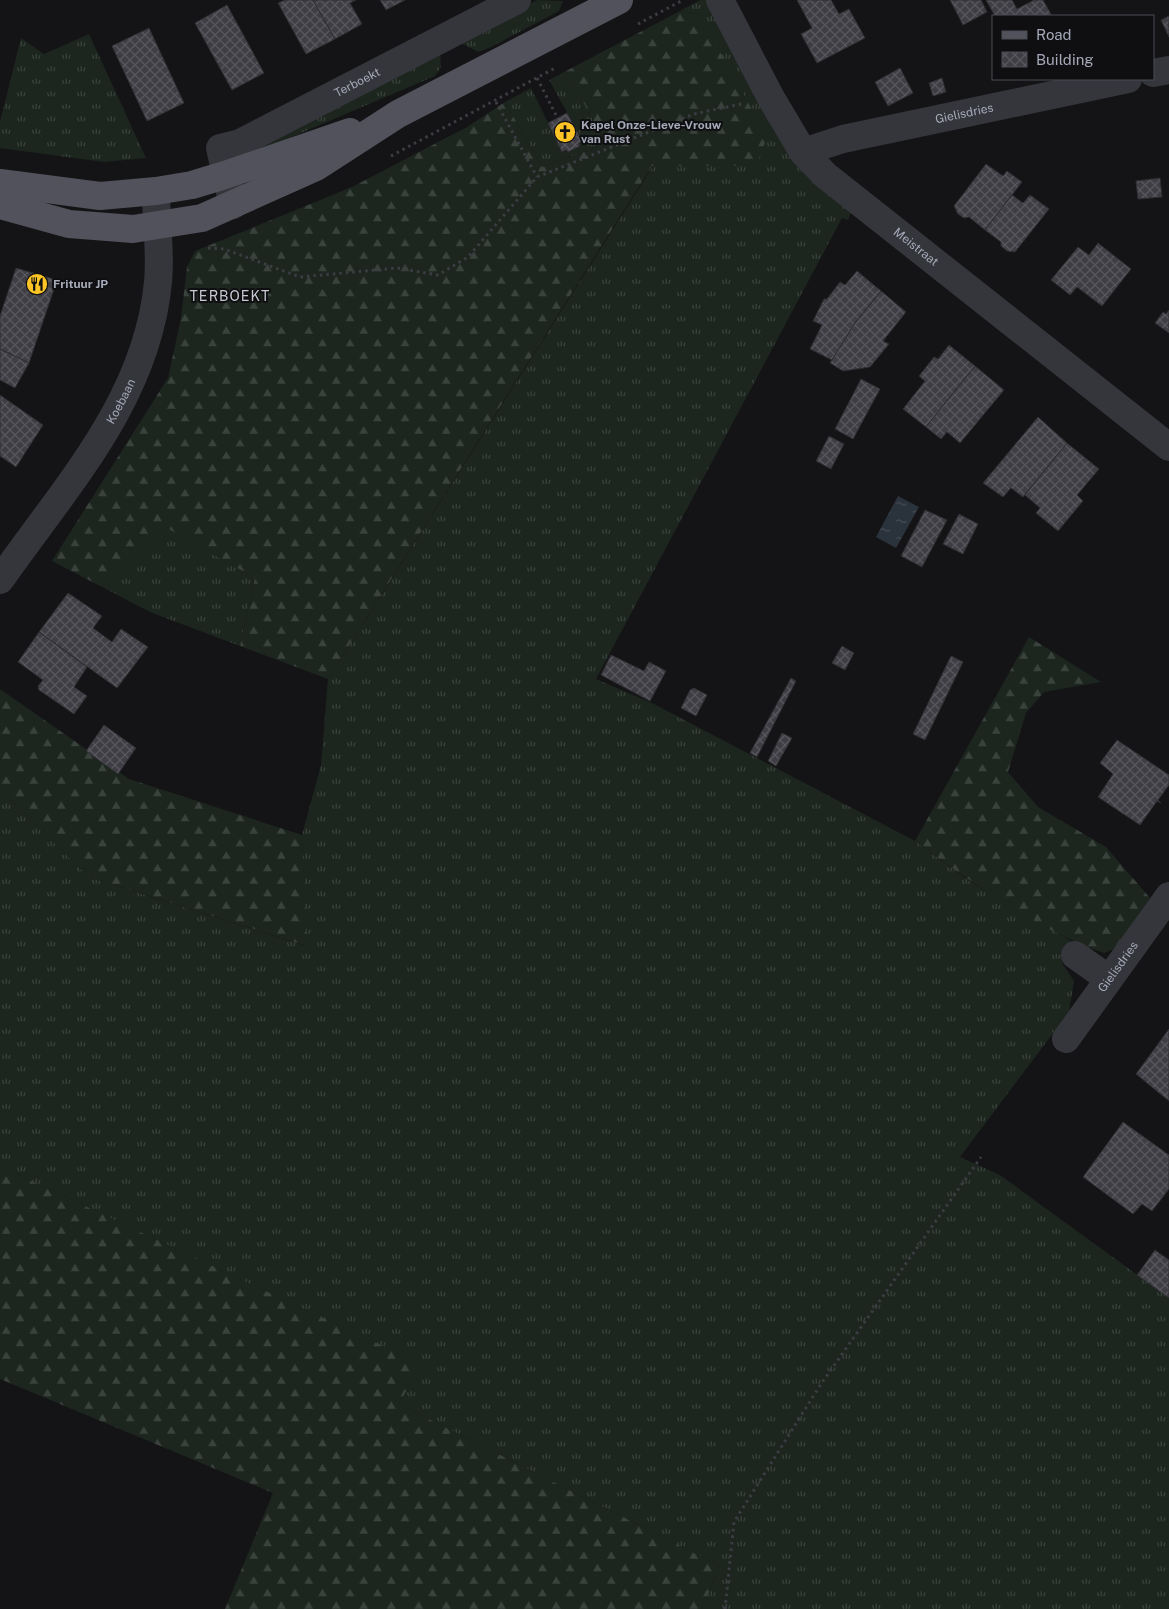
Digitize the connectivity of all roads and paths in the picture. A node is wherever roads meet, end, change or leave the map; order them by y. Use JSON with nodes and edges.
{"nodes":[{"id":1,"x":517,"y":0,"type":"edge"},
{"id":2,"x":619,"y":0,"type":"edge"},
{"id":3,"x":720,"y":0,"type":"edge"},
{"id":4,"x":1169,"y":70,"type":"edge"},
{"id":5,"x":1154,"y":74,"type":"edge"},
{"id":6,"x":537,"y":78,"type":"dead end"},
{"id":7,"x":1123,"y":80,"type":"edge"},
{"id":8,"x":496,"y":102,"type":"dead end"},
{"id":9,"x":751,"y":102,"type":"dead end"},
{"id":10,"x":398,"y":114,"type":"junction"},
{"id":11,"x":557,"y":116,"type":"dead end"},
{"id":12,"x":803,"y":152,"type":"junction"},
{"id":13,"x":225,"y":175,"type":"junction"},
{"id":14,"x":537,"y":176,"type":"junction"},
{"id":15,"x":0,"y":183,"type":"edge"},
{"id":16,"x":156,"y":191,"type":"junction"},
{"id":17,"x":233,"y":205,"type":"junction"},
{"id":18,"x":0,"y":206,"type":"edge"},
{"id":19,"x":156,"y":226,"type":"junction"},
{"id":20,"x":202,"y":248,"type":"dead end"},
{"id":21,"x":1169,"y":447,"type":"edge"},
{"id":22,"x":0,"y":580,"type":"edge"},
{"id":23,"x":1169,"y":896,"type":"edge"},
{"id":24,"x":1075,"y":955,"type":"dead end"},
{"id":25,"x":1109,"y":979,"type":"junction"},
{"id":26,"x":1066,"y":1040,"type":"dead end"},
{"id":27,"x":981,"y":1157,"type":"dead end"},
{"id":28,"x":725,"y":1609,"type":"edge"}],
"edges":[{"from":1,"to":13,"type":"street","name":"Terboekt"},
{"from":2,"to":10,"type":"main road"},
{"from":3,"to":12,"type":"street","name":"Meistraat"},
{"from":4,"to":5,"type":"street"},
{"from":6,"to":11,"type":"path"},
{"from":7,"to":12,"type":"street","name":"Gielisdries"},
{"from":8,"to":14,"type":"path"},
{"from":9,"to":14,"type":"path"},
{"from":10,"to":13,"type":"main road"},
{"from":10,"to":17,"type":"main road"},
{"from":12,"to":21,"type":"street","name":"Meistraat"},
{"from":13,"to":16,"type":"main road"},
{"from":13,"to":17,"type":"street","name":"Terboekt"},
{"from":14,"to":20,"type":"path"},
{"from":15,"to":16,"type":"main road"},
{"from":16,"to":19,"type":"street","name":"Koebaan"},
{"from":17,"to":19,"type":"main road"},
{"from":18,"to":19,"type":"main road"},
{"from":19,"to":22,"type":"street","name":"Koebaan"},
{"from":23,"to":25,"type":"street","name":"Gielisdries"},
{"from":24,"to":25,"type":"street"},
{"from":25,"to":26,"type":"street","name":"Gielisdries"},
{"from":27,"to":28,"type":"path"}]}
